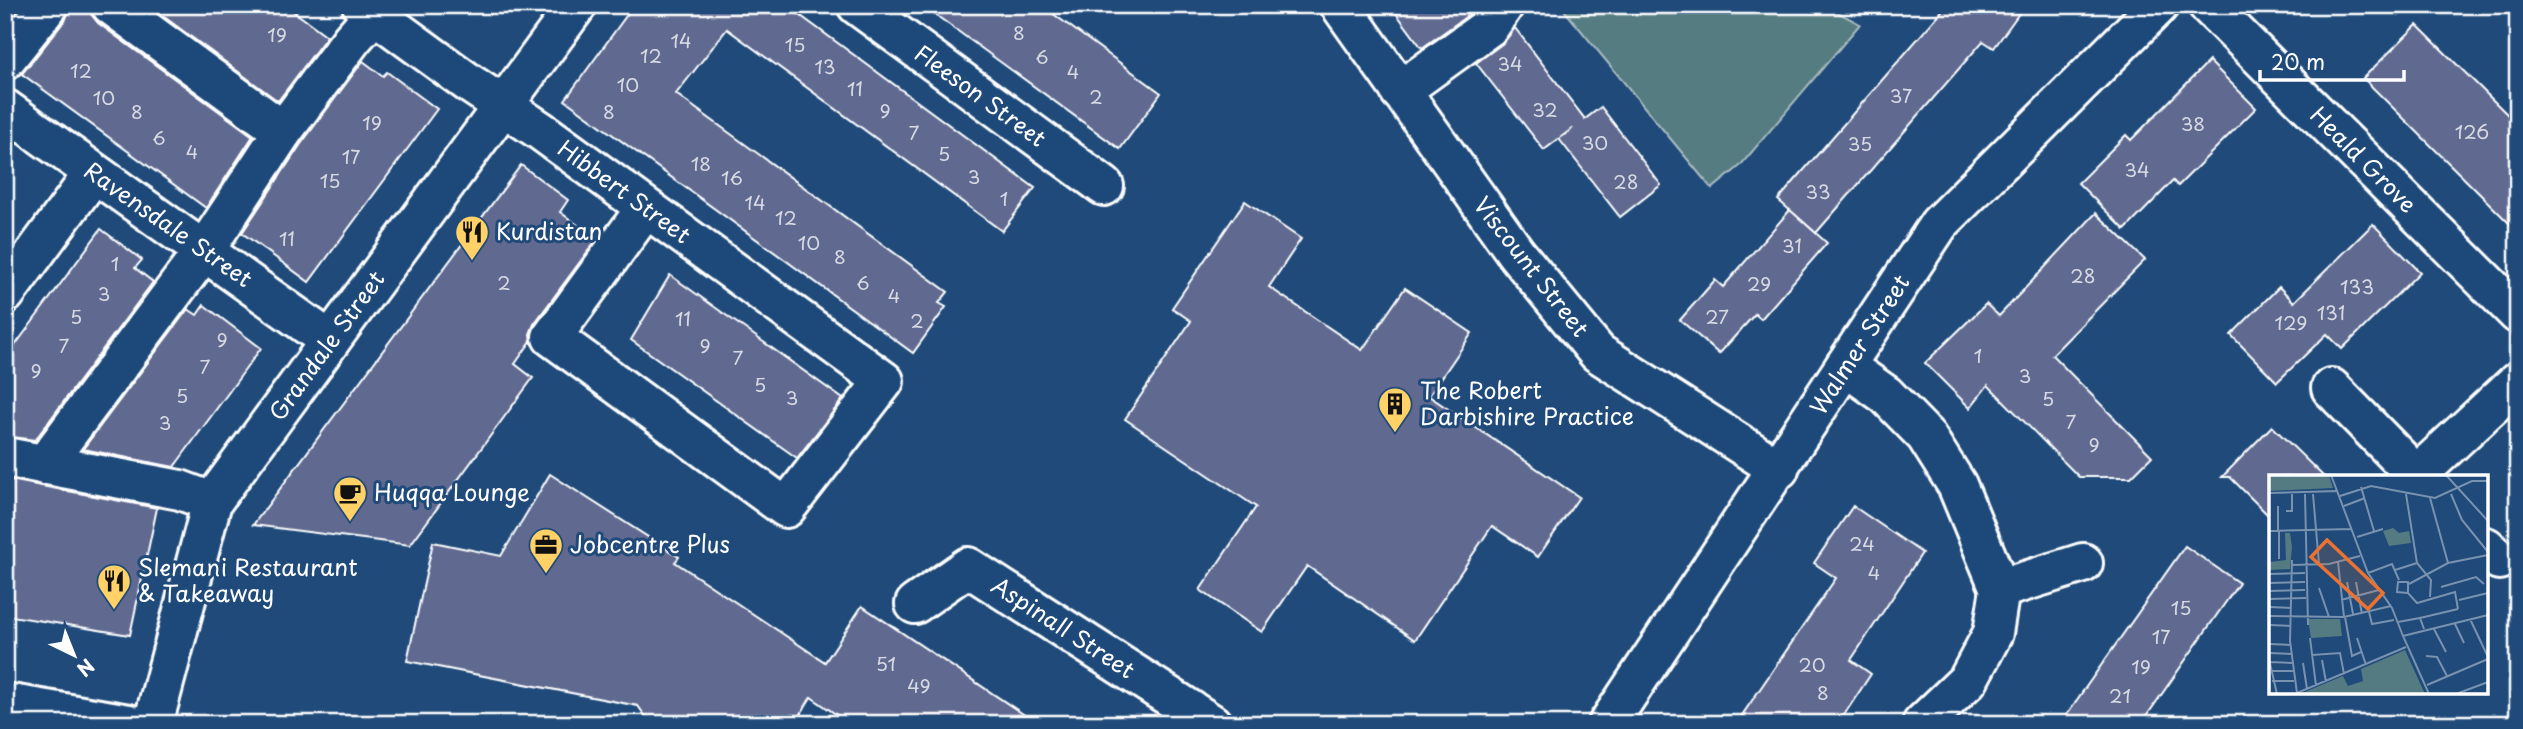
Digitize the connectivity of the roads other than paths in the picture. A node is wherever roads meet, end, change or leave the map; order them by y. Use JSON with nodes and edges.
{"nodes":[{"id":1,"x":49,"y":5,"type":"edge"},
{"id":2,"x":111,"y":5,"type":"edge"},
{"id":3,"x":577,"y":5,"type":"edge"},
{"id":4,"x":857,"y":5,"type":"edge"},
{"id":5,"x":1340,"y":5,"type":"edge"},
{"id":6,"x":1504,"y":5,"type":"edge"},
{"id":7,"x":2208,"y":5,"type":"edge"},
{"id":8,"x":373,"y":8,"type":"edge"},
{"id":9,"x":2147,"y":9,"type":"edge"},
{"id":10,"x":5,"y":60,"type":"edge"},
{"id":11,"x":1400,"y":91,"type":"junction"},
{"id":12,"x":504,"y":105,"type":"junction"},
{"id":13,"x":5,"y":110,"type":"edge"},
{"id":14,"x":283,"y":131,"type":"junction"},
{"id":15,"x":94,"y":173,"type":"junction"},
{"id":16,"x":1104,"y":186,"type":"dead end"},
{"id":17,"x":646,"y":208,"type":"junction"},
{"id":18,"x":204,"y":251,"type":"junction"},
{"id":19,"x":5,"y":294,"type":"edge"},
{"id":20,"x":2518,"y":314,"type":"edge"},
{"id":21,"x":330,"y":341,"type":"junction"},
{"id":22,"x":1846,"y":366,"type":"junction"},
{"id":23,"x":2518,"y":381,"type":"edge"},
{"id":24,"x":2331,"y":388,"type":"dead end"},
{"id":25,"x":5,"y":457,"type":"edge"},
{"id":26,"x":44,"y":465,"type":"junction"},
{"id":27,"x":1779,"y":469,"type":"junction"},
{"id":28,"x":2417,"y":475,"type":"edge"},
{"id":29,"x":2419,"y":475,"type":"edge"},
{"id":30,"x":212,"y":502,"type":"junction"},
{"id":31,"x":2083,"y":563,"type":"dead end"},
{"id":32,"x":2000,"y":589,"type":"junction"},
{"id":33,"x":915,"y":604,"type":"dead end"},
{"id":34,"x":5,"y":703,"type":"edge"},
{"id":35,"x":129,"y":724,"type":"edge"},
{"id":36,"x":153,"y":724,"type":"edge"},
{"id":37,"x":1212,"y":724,"type":"edge"},
{"id":38,"x":1608,"y":724,"type":"edge"},
{"id":39,"x":1923,"y":724,"type":"edge"}],
"edges":[{"from":1,"to":10,"type":"street"},
{"from":2,"to":14,"type":"street"},
{"from":3,"to":12,"type":"street","name":"Grandale Street"},
{"from":4,"to":16,"type":"street","name":"Fleeson Street"},
{"from":5,"to":11,"type":"street","name":"Viscount Street"},
{"from":6,"to":11,"type":"street"},
{"from":7,"to":20,"type":"street","name":"Heald Grove"},
{"from":8,"to":12,"type":"street","name":"Hibbert Street"},
{"from":8,"to":14,"type":"street"},
{"from":9,"to":22,"type":"street","name":"Walmer Street"},
{"from":11,"to":27,"type":"street","name":"Viscount Street"},
{"from":12,"to":17,"type":"street","name":"Hibbert Street"},
{"from":12,"to":21,"type":"street","name":"Grandale Street"},
{"from":13,"to":15,"type":"street","name":"Ravensdale Street"},
{"from":14,"to":18,"type":"street"},
{"from":15,"to":18,"type":"street","name":"Ravensdale Street"},
{"from":15,"to":19,"type":"street"},
{"from":17,"to":17,"type":"street","name":"Hibbert Street"},
{"from":18,"to":21,"type":"street","name":"Ravensdale Street"},
{"from":18,"to":26,"type":"street"},
{"from":21,"to":30,"type":"street","name":"Grandale Street"},
{"from":22,"to":27,"type":"street","name":"Walmer Street"},
{"from":22,"to":32,"type":"street"},
{"from":23,"to":29,"type":"street"},
{"from":24,"to":28,"type":"street"},
{"from":25,"to":26,"type":"street"},
{"from":26,"to":30,"type":"street"},
{"from":27,"to":38,"type":"street","name":"Walmer Street"},
{"from":30,"to":36,"type":"street","name":"Grandale Street"},
{"from":31,"to":32,"type":"street"},
{"from":32,"to":39,"type":"street"},
{"from":33,"to":37,"type":"street","name":"Aspinall Street"},
{"from":34,"to":35,"type":"street"}]}
